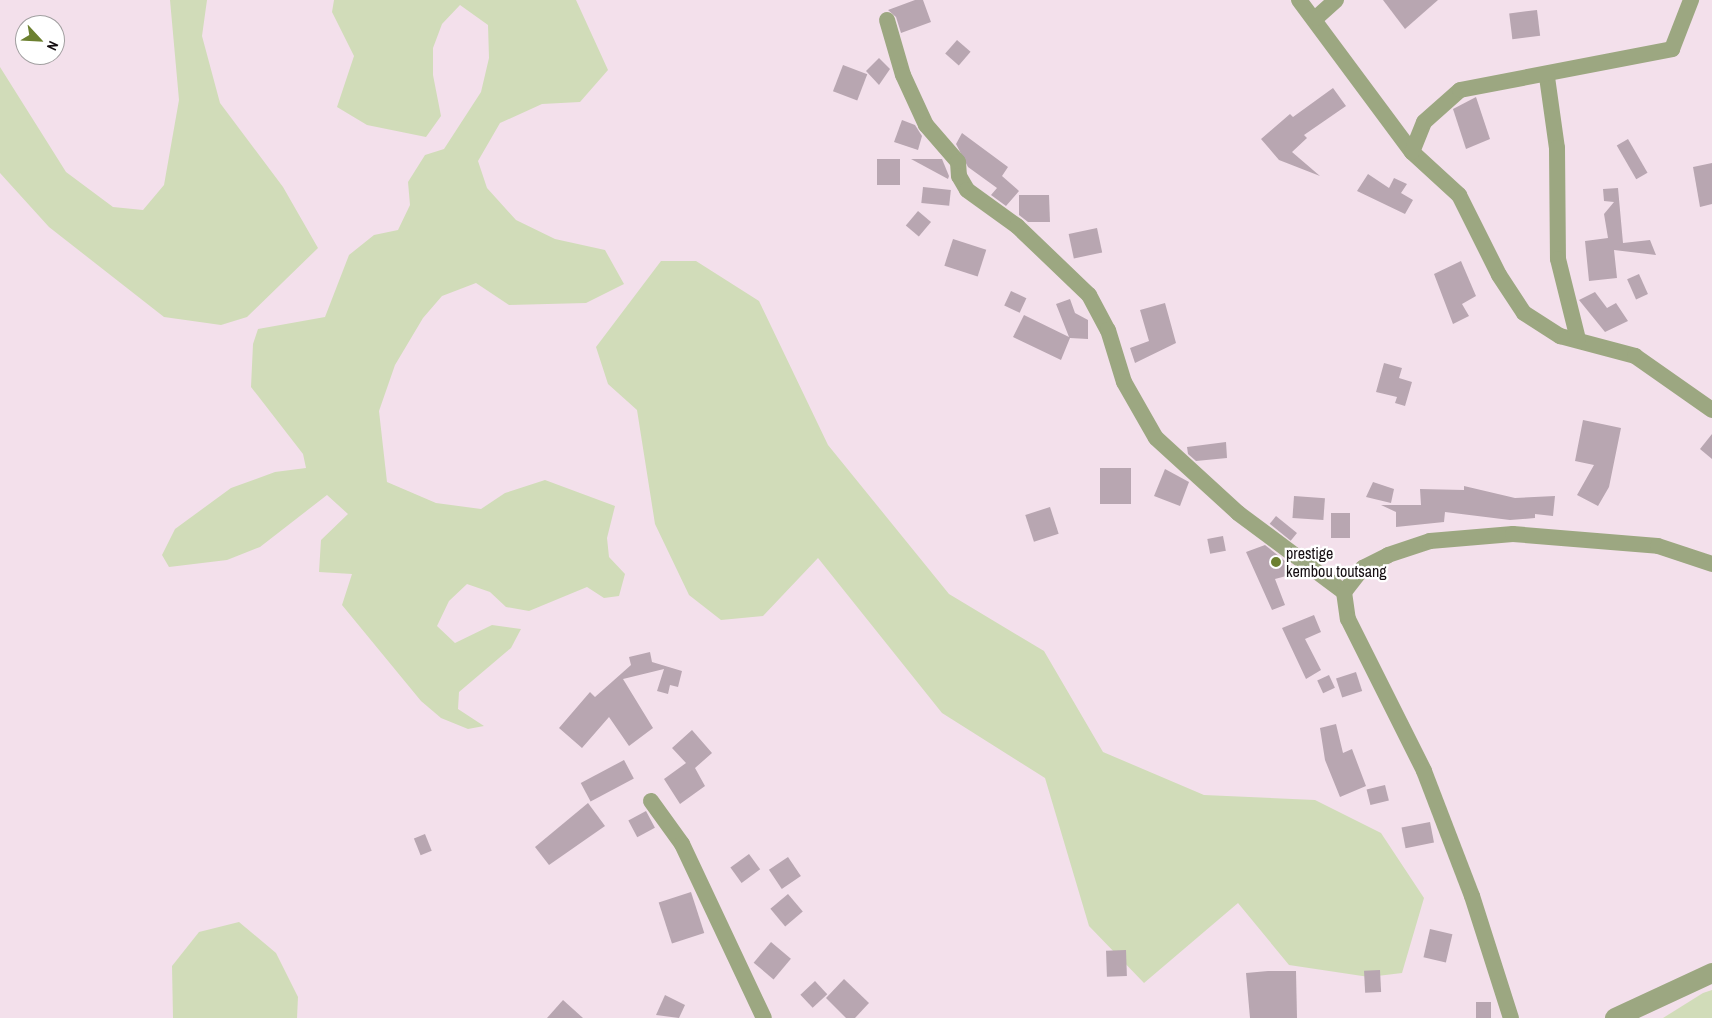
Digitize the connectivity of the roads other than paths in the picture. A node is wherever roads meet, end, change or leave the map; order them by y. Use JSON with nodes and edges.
{"nodes":[{"id":1,"x":1299,"y":0,"type":"edge"},
{"id":2,"x":1336,"y":0,"type":"edge"},
{"id":3,"x":1691,"y":0,"type":"edge"},
{"id":4,"x":1316,"y":18,"type":"junction"},
{"id":5,"x":887,"y":20,"type":"dead end"},
{"id":6,"x":1547,"y":76,"type":"junction"},
{"id":7,"x":1412,"y":152,"type":"junction"},
{"id":8,"x":1578,"y":339,"type":"junction"},
{"id":9,"x":1712,"y":410,"type":"edge"},
{"id":10,"x":1712,"y":564,"type":"edge"},
{"id":11,"x":1344,"y":592,"type":"junction"},
{"id":12,"x":651,"y":801,"type":"dead end"},
{"id":13,"x":1712,"y":973,"type":"edge"},
{"id":14,"x":764,"y":1018,"type":"edge"},
{"id":15,"x":1511,"y":1018,"type":"edge"},
{"id":16,"x":1616,"y":1018,"type":"edge"}],
"edges":[{"from":1,"to":4,"type":"street"},
{"from":2,"to":4,"type":"street"},
{"from":3,"to":6,"type":"street"},
{"from":4,"to":7,"type":"street"},
{"from":5,"to":11,"type":"street"},
{"from":6,"to":7,"type":"street"},
{"from":6,"to":8,"type":"street"},
{"from":7,"to":8,"type":"street"},
{"from":8,"to":9,"type":"street"},
{"from":10,"to":11,"type":"street"},
{"from":11,"to":15,"type":"street"},
{"from":12,"to":14,"type":"street"},
{"from":13,"to":16,"type":"street"}]}
